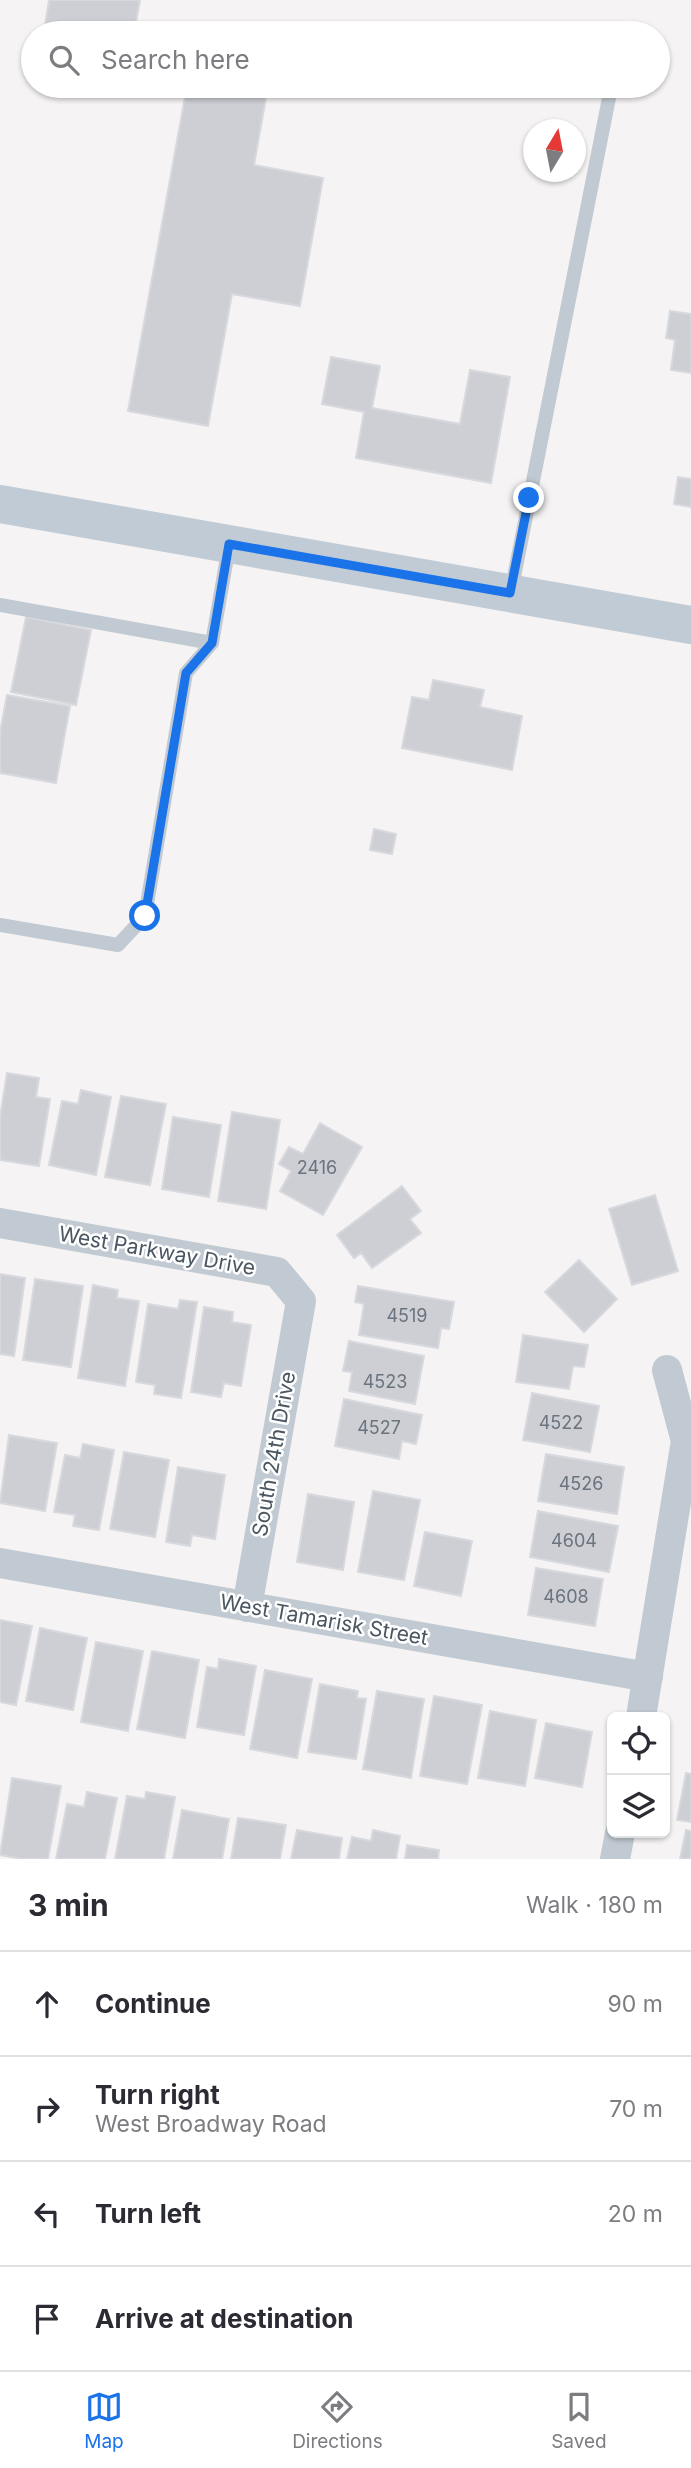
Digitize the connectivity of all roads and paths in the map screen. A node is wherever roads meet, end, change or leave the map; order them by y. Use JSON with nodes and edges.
{"nodes":[{"id":1,"x":609,"y":99,"type":"dead end"},
{"id":2,"x":0,"y":504,"type":"edge"},
{"id":3,"x":229,"y":544,"type":"junction"},
{"id":4,"x":510,"y":593,"type":"junction"},
{"id":5,"x":0,"y":605,"type":"edge"},
{"id":6,"x":691,"y":625,"type":"edge"},
{"id":7,"x":212,"y":643,"type":"junction"},
{"id":8,"x":0,"y":925,"type":"edge"},
{"id":9,"x":0,"y":1223,"type":"edge"},
{"id":10,"x":301,"y":1301,"type":"joint"},
{"id":11,"x":667,"y":1370,"type":"dead end"},
{"id":12,"x":0,"y":1563,"type":"edge"},
{"id":13,"x":247,"y":1607,"type":"junction"},
{"id":14,"x":648,"y":1677,"type":"junction"},
{"id":15,"x":641,"y":1712,"type":"edge"},
{"id":16,"x":619,"y":1838,"type":"edge"},
{"id":17,"x":615,"y":1859,"type":"edge"}],
"edges":[{"from":1,"to":4,"type":"lane"},
{"from":2,"to":3,"type":"main road"},
{"from":3,"to":4,"type":"main road"},
{"from":3,"to":7,"type":"lane"},
{"from":4,"to":6,"type":"main road"},
{"from":5,"to":7,"type":"lane"},
{"from":7,"to":8,"type":"lane"},
{"from":9,"to":10,"type":"street","name":"West Parkway Drive"},
{"from":10,"to":13,"type":"street","name":"South 24th Drive"},
{"from":11,"to":14,"type":"street"},
{"from":12,"to":13,"type":"street","name":"West Tamarisk Street"},
{"from":13,"to":14,"type":"street","name":"West Tamarisk Street"},
{"from":14,"to":15,"type":"street"},
{"from":16,"to":17,"type":"street"}]}
